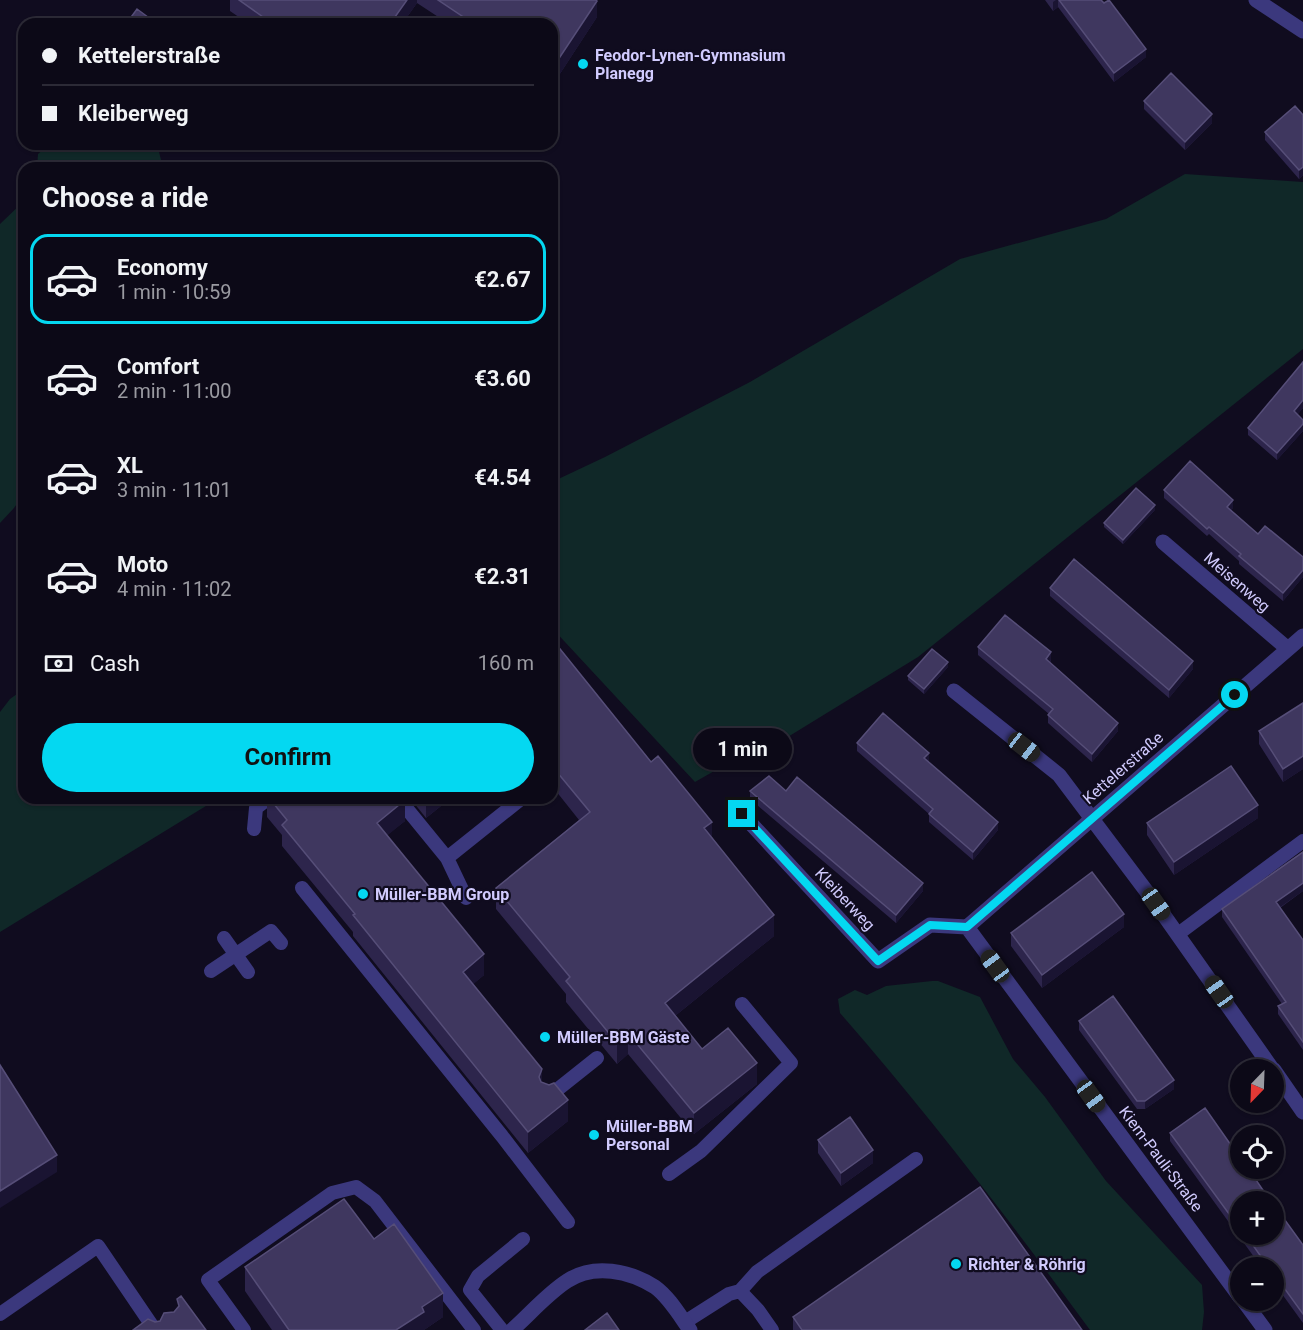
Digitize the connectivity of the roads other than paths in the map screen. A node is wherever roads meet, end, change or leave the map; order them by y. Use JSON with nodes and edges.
{"nodes":[{"id":1,"x":1256,"y":0,"type":"edge"},
{"id":2,"x":1303,"y":31,"type":"edge"},
{"id":3,"x":1163,"y":542,"type":"dead end"},
{"id":4,"x":1303,"y":636,"type":"edge"},
{"id":5,"x":1288,"y":649,"type":"junction"},
{"id":6,"x":954,"y":691,"type":"dead end"},
{"id":7,"x":261,"y":804,"type":"edge"},
{"id":8,"x":403,"y":804,"type":"edge"},
{"id":9,"x":514,"y":804,"type":"edge"},
{"id":10,"x":742,"y":814,"type":"dead end"},
{"id":11,"x":1093,"y":817,"type":"junction"},
{"id":12,"x":254,"y":829,"type":"dead end"},
{"id":13,"x":1303,"y":841,"type":"edge"},
{"id":14,"x":447,"y":858,"type":"junction"},
{"id":15,"x":302,"y":888,"type":"dead end"},
{"id":16,"x":466,"y":898,"type":"dead end"},
{"id":17,"x":967,"y":927,"type":"junction"},
{"id":18,"x":1178,"y":934,"type":"junction"},
{"id":19,"x":224,"y":938,"type":"dead end"},
{"id":20,"x":281,"y":943,"type":"dead end"},
{"id":21,"x":236,"y":955,"type":"junction"},
{"id":22,"x":210,"y":971,"type":"dead end"},
{"id":23,"x":248,"y":972,"type":"dead end"},
{"id":24,"x":742,"y":1004,"type":"dead end"},
{"id":25,"x":597,"y":1058,"type":"dead end"},
{"id":26,"x":1265,"y":1059,"type":"edge"},
{"id":27,"x":1284,"y":1085,"type":"edge"},
{"id":28,"x":548,"y":1097,"type":"edge"},
{"id":29,"x":1303,"y":1112,"type":"edge"},
{"id":30,"x":916,"y":1159,"type":"dead end"},
{"id":31,"x":669,"y":1174,"type":"dead end"},
{"id":32,"x":568,"y":1222,"type":"dead end"},
{"id":33,"x":523,"y":1239,"type":"dead end"},
{"id":34,"x":1230,"y":1282,"type":"edge"},
{"id":35,"x":740,"y":1291,"type":"junction"},
{"id":36,"x":1252,"y":1311,"type":"edge"},
{"id":37,"x":0,"y":1314,"type":"edge"},
{"id":38,"x":170,"y":1321,"type":"edge"},
{"id":39,"x":145,"y":1324,"type":"edge"},
{"id":40,"x":687,"y":1326,"type":"edge"},
{"id":41,"x":155,"y":1330,"type":"edge"},
{"id":42,"x":244,"y":1330,"type":"edge"},
{"id":43,"x":474,"y":1330,"type":"edge"},
{"id":44,"x":502,"y":1330,"type":"edge"},
{"id":45,"x":512,"y":1330,"type":"edge"},
{"id":46,"x":772,"y":1330,"type":"edge"},
{"id":47,"x":1266,"y":1330,"type":"edge"}],
"edges":[{"from":1,"to":2,"type":"street"},
{"from":3,"to":5,"type":"street","name":"Meisenweg"},
{"from":4,"to":5,"type":"street","name":"Kettelerstraße"},
{"from":5,"to":11,"type":"street","name":"Kettelerstraße"},
{"from":6,"to":11,"type":"street"},
{"from":7,"to":12,"type":"lane"},
{"from":8,"to":14,"type":"lane"},
{"from":9,"to":14,"type":"lane"},
{"from":10,"to":17,"type":"street","name":"Kleiberweg"},
{"from":11,"to":17,"type":"street","name":"Kettelerstraße"},
{"from":11,"to":18,"type":"street"},
{"from":13,"to":18,"type":"lane"},
{"from":14,"to":16,"type":"lane"},
{"from":15,"to":32,"type":"lane"},
{"from":17,"to":34,"type":"street","name":"Kiem-Pauli-Straße"},
{"from":18,"to":26,"type":"street"},
{"from":19,"to":21,"type":"lane"},
{"from":20,"to":21,"type":"lane"},
{"from":21,"to":22,"type":"lane"},
{"from":21,"to":23,"type":"lane"},
{"from":24,"to":31,"type":"lane"},
{"from":25,"to":28,"type":"lane"},
{"from":27,"to":29,"type":"street"},
{"from":30,"to":35,"type":"lane"},
{"from":33,"to":44,"type":"lane"},
{"from":35,"to":40,"type":"lane"},
{"from":35,"to":46,"type":"lane"},
{"from":36,"to":47,"type":"street"},
{"from":37,"to":39,"type":"lane"},
{"from":38,"to":39,"type":"lane"},
{"from":39,"to":41,"type":"lane"},
{"from":40,"to":45,"type":"street"},
{"from":42,"to":43,"type":"lane"}]}
